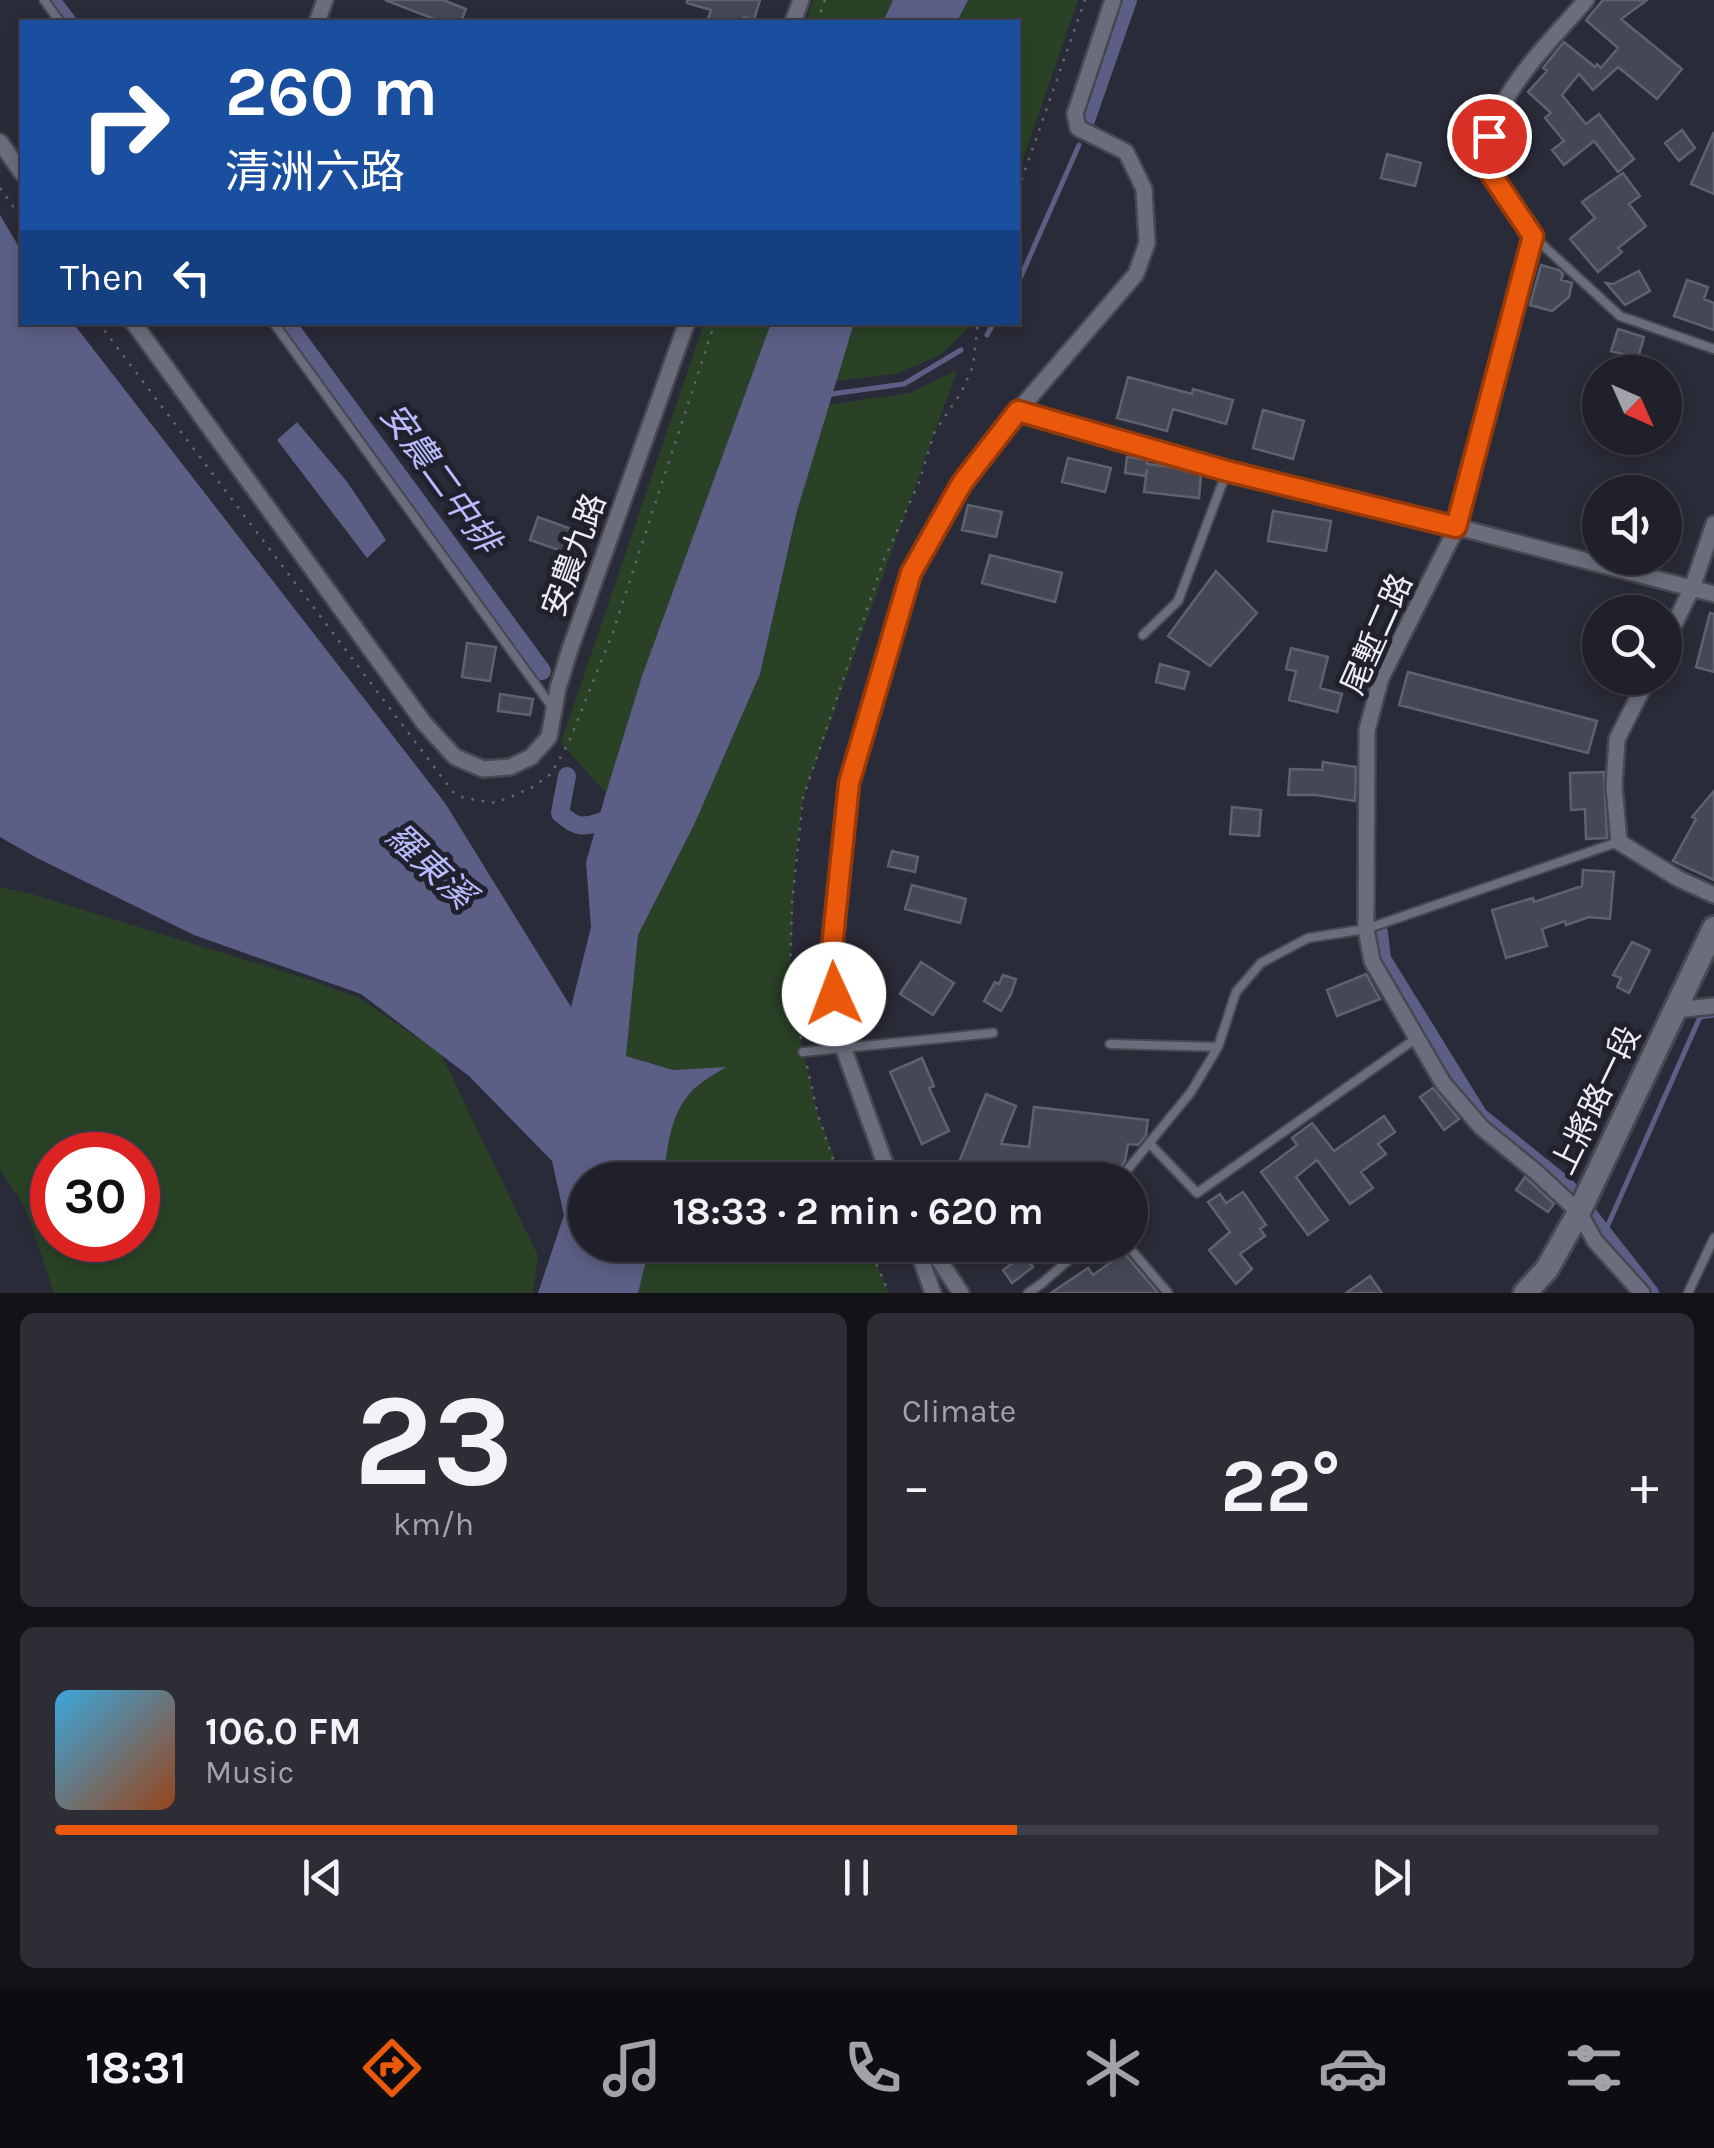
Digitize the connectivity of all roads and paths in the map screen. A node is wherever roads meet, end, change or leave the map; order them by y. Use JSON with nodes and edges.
{"nodes":[{"id":1,"x":1084,"y":0,"type":"edge"},
{"id":2,"x":1114,"y":0,"type":"edge"},
{"id":3,"x":1586,"y":0,"type":"edge"},
{"id":4,"x":0,"y":142,"type":"edge"},
{"id":5,"x":20,"y":170,"type":"edge"},
{"id":6,"x":1020,"y":184,"type":"edge"},
{"id":7,"x":0,"y":188,"type":"edge"},
{"id":8,"x":20,"y":216,"type":"edge"},
{"id":9,"x":1533,"y":236,"type":"junction"},
{"id":10,"x":135,"y":325,"type":"edge"},
{"id":11,"x":275,"y":325,"type":"edge"},
{"id":12,"x":686,"y":325,"type":"edge"},
{"id":13,"x":1714,"y":349,"type":"edge"},
{"id":14,"x":1018,"y":411,"type":"junction"},
{"id":15,"x":1227,"y":471,"type":"junction"},
{"id":16,"x":1714,"y":524,"type":"edge"},
{"id":17,"x":1456,"y":527,"type":"junction"},
{"id":18,"x":1692,"y":588,"type":"junction"},
{"id":19,"x":1714,"y":594,"type":"edge"},
{"id":20,"x":1682,"y":608,"type":"edge"},
{"id":21,"x":1143,"y":635,"type":"dead end"},
{"id":22,"x":1640,"y":695,"type":"edge"},
{"id":23,"x":553,"y":708,"type":"junction"},
{"id":24,"x":1619,"y":842,"type":"junction"},
{"id":25,"x":1714,"y":895,"type":"edge"},
{"id":26,"x":1714,"y":928,"type":"edge"},
{"id":27,"x":1366,"y":929,"type":"junction"},
{"id":28,"x":1714,"y":1006,"type":"edge"},
{"id":29,"x":1676,"y":1010,"type":"junction"},
{"id":30,"x":993,"y":1033,"type":"dead end"},
{"id":31,"x":1418,"y":1037,"type":"junction"},
{"id":32,"x":1110,"y":1044,"type":"dead end"},
{"id":33,"x":843,"y":1047,"type":"junction"},
{"id":34,"x":1218,"y":1047,"type":"junction"},
{"id":35,"x":804,"y":1052,"type":"dead end"},
{"id":36,"x":1150,"y":1144,"type":"junction"},
{"id":37,"x":885,"y":1162,"type":"edge"},
{"id":38,"x":1134,"y":1162,"type":"edge"},
{"id":39,"x":1579,"y":1212,"type":"junction"},
{"id":40,"x":1714,"y":1238,"type":"edge"},
{"id":41,"x":875,"y":1262,"type":"edge"},
{"id":42,"x":925,"y":1262,"type":"edge"},
{"id":43,"x":940,"y":1262,"type":"edge"},
{"id":44,"x":1066,"y":1262,"type":"edge"},
{"id":45,"x":1142,"y":1262,"type":"edge"},
{"id":46,"x":889,"y":1293,"type":"edge"},
{"id":47,"x":933,"y":1293,"type":"edge"},
{"id":48,"x":961,"y":1293,"type":"edge"},
{"id":49,"x":1028,"y":1293,"type":"edge"},
{"id":50,"x":1168,"y":1293,"type":"edge"},
{"id":51,"x":1525,"y":1293,"type":"edge"},
{"id":52,"x":1642,"y":1293,"type":"edge"},
{"id":53,"x":1688,"y":1293,"type":"edge"}],
"edges":[{"from":1,"to":6,"type":"path"},
{"from":2,"to":14,"type":"street"},
{"from":3,"to":9,"type":"street"},
{"from":4,"to":5,"type":"street"},
{"from":7,"to":8,"type":"path"},
{"from":9,"to":13,"type":"lane"},
{"from":9,"to":17,"type":"street","name":"尾塹二路"},
{"from":10,"to":23,"type":"street","name":"安農九路"},
{"from":11,"to":23,"type":"lane"},
{"from":12,"to":23,"type":"street","name":"安農九路"},
{"from":14,"to":15,"type":"street"},
{"from":14,"to":33,"type":"street"},
{"from":15,"to":17,"type":"street"},
{"from":15,"to":21,"type":"lane"},
{"from":16,"to":18,"type":"street"},
{"from":17,"to":18,"type":"street"},
{"from":17,"to":27,"type":"street","name":"尾塹二路"},
{"from":18,"to":19,"type":"street"},
{"from":18,"to":20,"type":"street"},
{"from":22,"to":24,"type":"street"},
{"from":24,"to":25,"type":"street"},
{"from":24,"to":27,"type":"lane"},
{"from":26,"to":29,"type":"main road","name":"上將路一段"},
{"from":27,"to":31,"type":"street","name":"尾塹二路"},
{"from":27,"to":34,"type":"lane"},
{"from":28,"to":29,"type":"street"},
{"from":29,"to":39,"type":"main road","name":"上將路一段"},
{"from":30,"to":33,"type":"lane"},
{"from":31,"to":36,"type":"lane"},
{"from":31,"to":39,"type":"street","name":"尾塹二路"},
{"from":32,"to":34,"type":"lane"},
{"from":33,"to":35,"type":"lane"},
{"from":33,"to":37,"type":"street"},
{"from":34,"to":36,"type":"lane"},
{"from":36,"to":38,"type":"lane"},
{"from":39,"to":51,"type":"main road","name":"上將路一段"},
{"from":39,"to":52,"type":"street","name":"尾塹二路"},
{"from":40,"to":53,"type":"lane"},
{"from":41,"to":46,"type":"path"},
{"from":42,"to":47,"type":"street"},
{"from":43,"to":48,"type":"street"},
{"from":44,"to":49,"type":"lane"},
{"from":45,"to":50,"type":"lane"}]}
